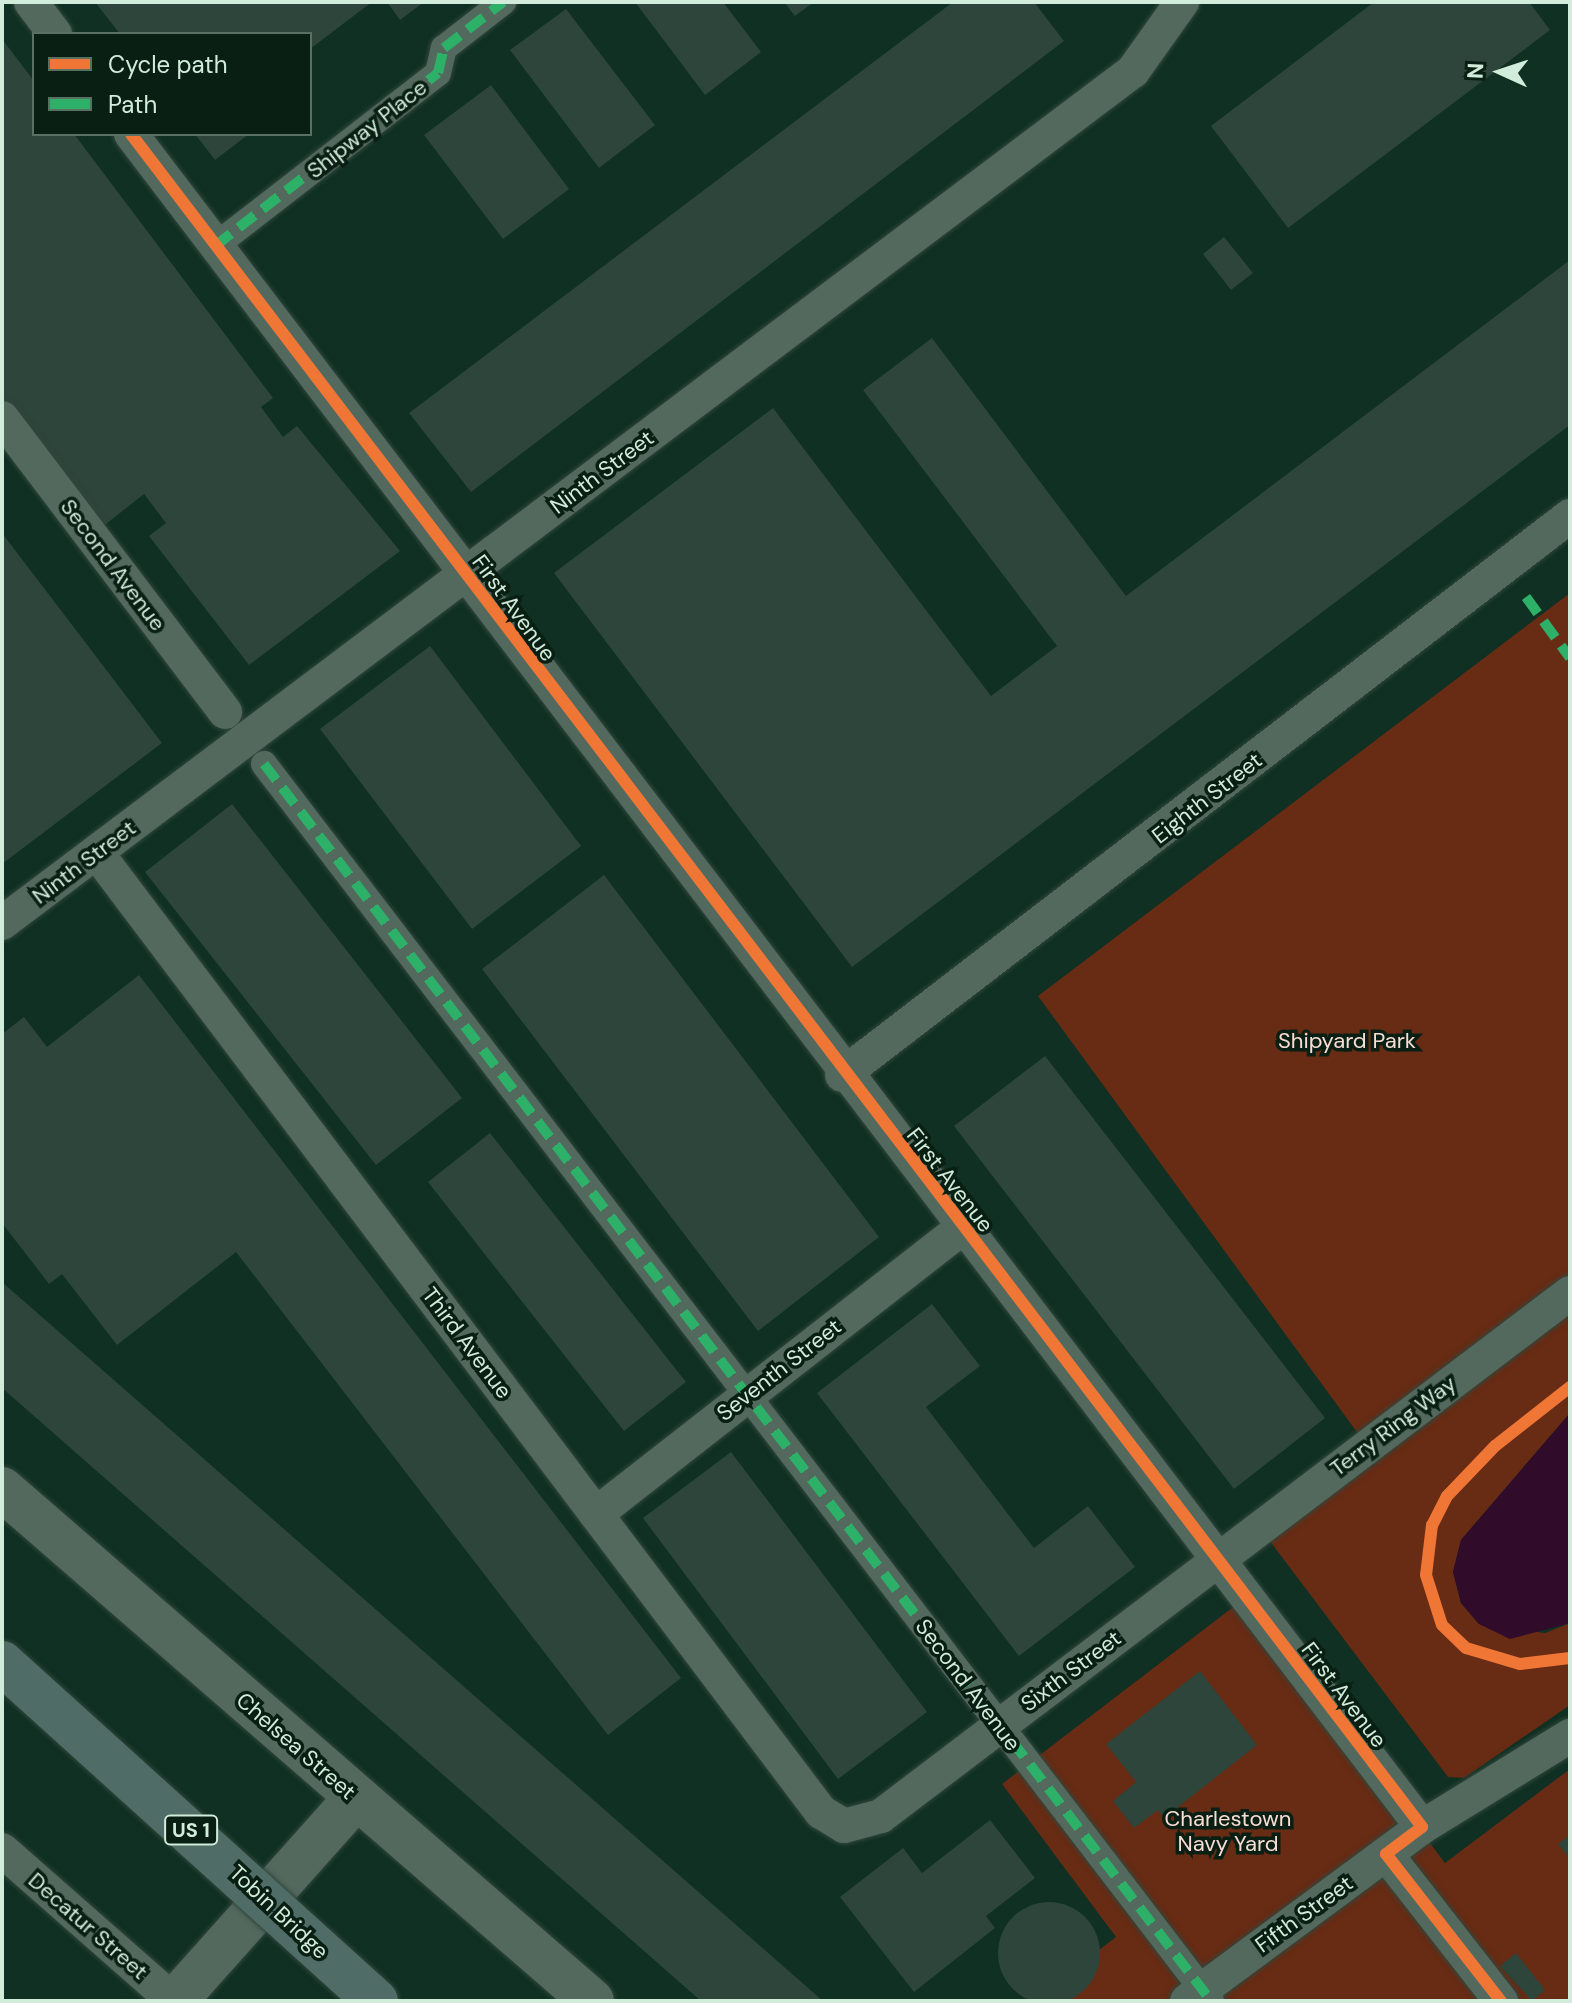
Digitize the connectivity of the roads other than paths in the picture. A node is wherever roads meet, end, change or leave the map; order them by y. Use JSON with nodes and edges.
{"nodes":[{"id":1,"x":31,"y":2,"type":"edge"},
{"id":2,"x":503,"y":2,"type":"edge"},
{"id":3,"x":1182,"y":2,"type":"edge"},
{"id":4,"x":54,"y":32,"type":"edge"},
{"id":5,"x":132,"y":136,"type":"edge"},
{"id":6,"x":215,"y":246,"type":"junction"},
{"id":7,"x":2,"y":418,"type":"edge"},
{"id":8,"x":1570,"y":516,"type":"edge"},
{"id":9,"x":464,"y":576,"type":"junction"},
{"id":10,"x":225,"y":712,"type":"dead end"},
{"id":11,"x":264,"y":764,"type":"dead end"},
{"id":12,"x":97,"y":853,"type":"junction"},
{"id":13,"x":2,"y":923,"type":"edge"},
{"id":14,"x":842,"y":1075,"type":"junction"},
{"id":15,"x":963,"y":1227,"type":"junction"},
{"id":16,"x":1570,"y":1293,"type":"edge"},
{"id":17,"x":748,"y":1395,"type":"junction"},
{"id":18,"x":2,"y":1489,"type":"edge"},
{"id":19,"x":596,"y":1514,"type":"junction"},
{"id":20,"x":1217,"y":1561,"type":"junction"},
{"id":21,"x":2,"y":1666,"type":"edge"},
{"id":22,"x":999,"y":1726,"type":"junction"},
{"id":23,"x":1570,"y":1736,"type":"edge"},
{"id":24,"x":355,"y":1799,"type":"junction"},
{"id":25,"x":844,"y":1826,"type":"joint"},
{"id":26,"x":1422,"y":1827,"type":"junction"},
{"id":27,"x":2,"y":1850,"type":"edge"},
{"id":28,"x":1386,"y":1854,"type":"junction"},
{"id":29,"x":1200,"y":1997,"type":"edge"},
{"id":30,"x":174,"y":2001,"type":"edge"},
{"id":31,"x":376,"y":2001,"type":"edge"},
{"id":32,"x":592,"y":2001,"type":"edge"},
{"id":33,"x":1501,"y":2001,"type":"edge"}],
"edges":[{"from":1,"to":4,"type":"street"},
{"from":2,"to":6,"type":"street","name":"Shipway Place"},
{"from":3,"to":9,"type":"street","name":"Ninth Street"},
{"from":5,"to":6,"type":"street","name":"First Avenue"},
{"from":6,"to":9,"type":"street","name":"First Avenue"},
{"from":7,"to":10,"type":"street","name":"Second Avenue"},
{"from":8,"to":14,"type":"street","name":"Eighth Street"},
{"from":9,"to":12,"type":"street","name":"Ninth Street"},
{"from":9,"to":14,"type":"street","name":"First Avenue"},
{"from":11,"to":17,"type":"street","name":"Second Avenue"},
{"from":12,"to":13,"type":"street","name":"Ninth Street"},
{"from":12,"to":19,"type":"street","name":"Third Avenue"},
{"from":14,"to":15,"type":"street","name":"First Avenue"},
{"from":15,"to":17,"type":"street","name":"Seventh Street"},
{"from":15,"to":20,"type":"street","name":"First Avenue"},
{"from":16,"to":20,"type":"street","name":"Terry Ring Way"},
{"from":17,"to":19,"type":"street","name":"Seventh Street"},
{"from":17,"to":22,"type":"street","name":"Second Avenue"},
{"from":18,"to":24,"type":"main road","name":"Chelsea Street"},
{"from":19,"to":25,"type":"street","name":"Third Avenue"},
{"from":20,"to":22,"type":"street","name":"Sixth Street"},
{"from":20,"to":26,"type":"street","name":"First Avenue"},
{"from":21,"to":31,"type":"highway","name":"Tobin Bridge","number":"US 1","bridge":true},
{"from":22,"to":25,"type":"street","name":"Sixth Street"},
{"from":22,"to":29,"type":"street","name":"Second Avenue"},
{"from":23,"to":26,"type":"street","name":"Fifth Street"},
{"from":24,"to":30,"type":"main road"},
{"from":24,"to":32,"type":"main road","name":"Chelsea Street"},
{"from":26,"to":28,"type":"street","name":"Fifth Street"},
{"from":27,"to":30,"type":"street","name":"Decatur Street"},
{"from":28,"to":29,"type":"street","name":"Fifth Street"},
{"from":28,"to":33,"type":"street"}]}
